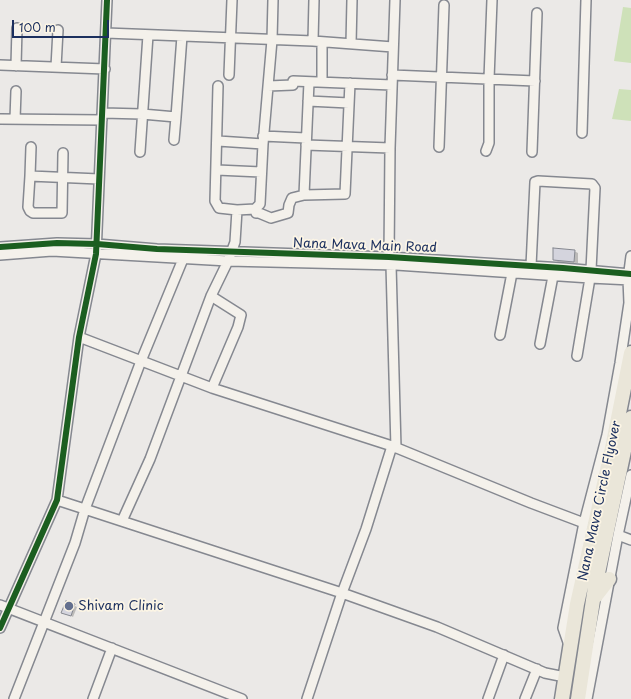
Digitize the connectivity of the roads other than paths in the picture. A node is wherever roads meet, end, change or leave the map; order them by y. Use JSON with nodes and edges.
{"nodes":[{"id":1,"x":107,"y":0,"type":"edge"},
{"id":2,"x":232,"y":0,"type":"edge"},
{"id":3,"x":273,"y":0,"type":"edge"},
{"id":4,"x":314,"y":0,"type":"edge"},
{"id":5,"x":352,"y":0,"type":"edge"},
{"id":6,"x":395,"y":0,"type":"edge"},
{"id":7,"x":492,"y":0,"type":"edge"},
{"id":8,"x":586,"y":0,"type":"edge"},
{"id":9,"x":444,"y":4,"type":"dead end"},
{"id":10,"x":537,"y":13,"type":"dead end"},
{"id":11,"x":17,"y":28,"type":"dead end"},
{"id":12,"x":58,"y":30,"type":"dead end"},
{"id":13,"x":106,"y":34,"type":"junction"},
{"id":14,"x":148,"y":35,"type":"junction"},
{"id":15,"x":182,"y":36,"type":"junction"},
{"id":16,"x":231,"y":39,"type":"junction"},
{"id":17,"x":272,"y":40,"type":"junction"},
{"id":18,"x":318,"y":42,"type":"junction"},
{"id":19,"x":351,"y":44,"type":"junction"},
{"id":20,"x":393,"y":47,"type":"junction"},
{"id":21,"x":0,"y":65,"type":"edge"},
{"id":22,"x":16,"y":66,"type":"junction"},
{"id":23,"x":56,"y":67,"type":"junction"},
{"id":24,"x":105,"y":69,"type":"junction"},
{"id":25,"x":229,"y":75,"type":"dead end"},
{"id":26,"x":392,"y":75,"type":"junction"},
{"id":27,"x":442,"y":77,"type":"junction"},
{"id":28,"x":489,"y":79,"type":"junction"},
{"id":29,"x":535,"y":81,"type":"junction"},
{"id":30,"x":309,"y":82,"type":"junction"},
{"id":31,"x":322,"y":82,"type":"junction"},
{"id":32,"x":350,"y":83,"type":"junction"},
{"id":33,"x":392,"y":85,"type":"junction"},
{"id":34,"x":218,"y":86,"type":"dead end"},
{"id":35,"x":268,"y":86,"type":"junction"},
{"id":36,"x":16,"y":91,"type":"dead end"},
{"id":37,"x":308,"y":101,"type":"junction"},
{"id":38,"x":349,"y":103,"type":"junction"},
{"id":39,"x":142,"y":114,"type":"junction"},
{"id":40,"x":102,"y":117,"type":"junction"},
{"id":41,"x":176,"y":117,"type":"junction"},
{"id":42,"x":0,"y":119,"type":"edge"},
{"id":43,"x":15,"y":119,"type":"junction"},
{"id":44,"x":582,"y":133,"type":"dead end"},
{"id":45,"x":174,"y":140,"type":"dead end"},
{"id":46,"x":263,"y":140,"type":"junction"},
{"id":47,"x":218,"y":141,"type":"junction"},
{"id":48,"x":306,"y":141,"type":"junction"},
{"id":49,"x":347,"y":146,"type":"junction"},
{"id":50,"x":31,"y":147,"type":"dead end"},
{"id":51,"x":439,"y":147,"type":"dead end"},
{"id":52,"x":390,"y":148,"type":"junction"},
{"id":53,"x":486,"y":150,"type":"dead end"},
{"id":54,"x":140,"y":152,"type":"dead end"},
{"id":55,"x":532,"y":152,"type":"dead end"},
{"id":56,"x":63,"y":153,"type":"dead end"},
{"id":57,"x":217,"y":170,"type":"junction"},
{"id":58,"x":262,"y":172,"type":"junction"},
{"id":59,"x":30,"y":176,"type":"junction"},
{"id":60,"x":63,"y":177,"type":"junction"},
{"id":61,"x":100,"y":179,"type":"junction"},
{"id":62,"x":304,"y":195,"type":"junction"},
{"id":63,"x":237,"y":210,"type":"junction"},
{"id":64,"x":256,"y":212,"type":"dead end"},
{"id":65,"x":0,"y":247,"type":"edge"},
{"id":66,"x":97,"y":249,"type":"junction"},
{"id":67,"x":232,"y":251,"type":"junction"},
{"id":68,"x":0,"y":255,"type":"edge"},
{"id":69,"x":631,"y":256,"type":"edge"},
{"id":70,"x":183,"y":259,"type":"junction"},
{"id":71,"x":228,"y":261,"type":"junction"},
{"id":72,"x":390,"y":261,"type":"junction"},
{"id":73,"x":531,"y":266,"type":"junction"},
{"id":74,"x":512,"y":273,"type":"junction"},
{"id":75,"x":591,"y":274,"type":"junction"},
{"id":76,"x":553,"y":276,"type":"junction"},
{"id":77,"x":630,"y":277,"type":"edge"},
{"id":78,"x":211,"y":296,"type":"junction"},
{"id":79,"x":500,"y":335,"type":"dead end"},
{"id":80,"x":79,"y":336,"type":"junction"},
{"id":81,"x":540,"y":344,"type":"dead end"},
{"id":82,"x":631,"y":353,"type":"edge"},
{"id":83,"x":577,"y":356,"type":"dead end"},
{"id":84,"x":141,"y":361,"type":"junction"},
{"id":85,"x":181,"y":376,"type":"junction"},
{"id":86,"x":212,"y":388,"type":"junction"},
{"id":87,"x":631,"y":418,"type":"edge"},
{"id":88,"x":394,"y":447,"type":"junction"},
{"id":89,"x":631,"y":475,"type":"edge"},
{"id":90,"x":57,"y":500,"type":"junction"},
{"id":91,"x":85,"y":509,"type":"junction"},
{"id":92,"x":122,"y":521,"type":"junction"},
{"id":93,"x":584,"y":523,"type":"junction"},
{"id":94,"x":618,"y":535,"type":"junction"},
{"id":95,"x":631,"y":540,"type":"edge"},
{"id":96,"x":593,"y":563,"type":"junction"},
{"id":97,"x":610,"y":579,"type":"junction"},
{"id":98,"x":342,"y":593,"type":"junction"},
{"id":99,"x":594,"y":599,"type":"junction"},
{"id":100,"x":4,"y":606,"type":"edge"},
{"id":101,"x":43,"y":622,"type":"junction"},
{"id":102,"x":0,"y":628,"type":"edge"},
{"id":103,"x":112,"y":648,"type":"junction"},
{"id":104,"x":570,"y":649,"type":"junction"},
{"id":105,"x":504,"y":655,"type":"junction"},
{"id":106,"x":537,"y":670,"type":"junction"},
{"id":107,"x":565,"y":677,"type":"junction"},
{"id":108,"x":585,"y":698,"type":"edge"},
{"id":109,"x":14,"y":699,"type":"edge"},
{"id":110,"x":93,"y":699,"type":"edge"},
{"id":111,"x":242,"y":699,"type":"edge"},
{"id":112,"x":307,"y":699,"type":"edge"},
{"id":113,"x":488,"y":699,"type":"edge"},
{"id":114,"x":525,"y":699,"type":"edge"},
{"id":115,"x":562,"y":699,"type":"edge"}],
"edges":[{"from":1,"to":13,"type":"street"},
{"from":2,"to":16,"type":"street"},
{"from":3,"to":17,"type":"street"},
{"from":4,"to":18,"type":"street"},
{"from":5,"to":19,"type":"street"},
{"from":6,"to":20,"type":"street"},
{"from":7,"to":28,"type":"street"},
{"from":8,"to":44,"type":"street"},
{"from":9,"to":27,"type":"street"},
{"from":10,"to":29,"type":"street"},
{"from":11,"to":22,"type":"street"},
{"from":12,"to":23,"type":"street"},
{"from":13,"to":14,"type":"street"},
{"from":13,"to":24,"type":"street"},
{"from":14,"to":15,"type":"street"},
{"from":14,"to":39,"type":"street"},
{"from":15,"to":16,"type":"street"},
{"from":15,"to":41,"type":"street"},
{"from":16,"to":17,"type":"street"},
{"from":16,"to":25,"type":"street"},
{"from":17,"to":18,"type":"street"},
{"from":17,"to":35,"type":"street"},
{"from":18,"to":19,"type":"street"},
{"from":18,"to":31,"type":"street"},
{"from":19,"to":20,"type":"street"},
{"from":20,"to":26,"type":"street"},
{"from":21,"to":22,"type":"street"},
{"from":22,"to":23,"type":"street"},
{"from":23,"to":24,"type":"street"},
{"from":24,"to":40,"type":"street"},
{"from":26,"to":27,"type":"street"},
{"from":26,"to":33,"type":"street"},
{"from":27,"to":28,"type":"street"},
{"from":27,"to":51,"type":"street"},
{"from":28,"to":29,"type":"street"},
{"from":28,"to":53,"type":"street"},
{"from":29,"to":55,"type":"street"},
{"from":30,"to":31,"type":"street"},
{"from":30,"to":35,"type":"street"},
{"from":30,"to":37,"type":"street"},
{"from":31,"to":32,"type":"street"},
{"from":32,"to":33,"type":"street"},
{"from":32,"to":38,"type":"street"},
{"from":33,"to":52,"type":"street"},
{"from":34,"to":47,"type":"street"},
{"from":35,"to":46,"type":"street"},
{"from":36,"to":43,"type":"street"},
{"from":37,"to":38,"type":"street"},
{"from":37,"to":48,"type":"street"},
{"from":38,"to":49,"type":"street"},
{"from":39,"to":40,"type":"street"},
{"from":39,"to":41,"type":"street"},
{"from":39,"to":54,"type":"street"},
{"from":40,"to":43,"type":"street"},
{"from":40,"to":61,"type":"street"},
{"from":41,"to":45,"type":"street"},
{"from":42,"to":43,"type":"street"},
{"from":46,"to":47,"type":"street"},
{"from":46,"to":48,"type":"street"},
{"from":46,"to":58,"type":"street"},
{"from":47,"to":57,"type":"street"},
{"from":48,"to":49,"type":"street"},
{"from":48,"to":62,"type":"street"},
{"from":49,"to":52,"type":"street"},
{"from":49,"to":62,"type":"street"},
{"from":50,"to":59,"type":"street"},
{"from":52,"to":72,"type":"street"},
{"from":56,"to":60,"type":"street"},
{"from":57,"to":58,"type":"street"},
{"from":57,"to":63,"type":"street"},
{"from":58,"to":63,"type":"street"},
{"from":59,"to":60,"type":"street"},
{"from":59,"to":60,"type":"street"},
{"from":60,"to":61,"type":"street"},
{"from":61,"to":66,"type":"street"},
{"from":62,"to":64,"type":"street"},
{"from":63,"to":67,"type":"street"},
{"from":65,"to":66,"type":"street"},
{"from":66,"to":67,"type":"street","name":"Nana Mava Main Road"},
{"from":66,"to":68,"type":"street"},
{"from":66,"to":70,"type":"street","name":"Nana Mava Main Road"},
{"from":66,"to":80,"type":"street"},
{"from":67,"to":71,"type":"street"},
{"from":67,"to":72,"type":"street","name":"Nana Mava Main Road"},
{"from":69,"to":77,"type":"street"},
{"from":70,"to":71,"type":"street","name":"Nana Mava Main Road"},
{"from":70,"to":84,"type":"street"},
{"from":71,"to":72,"type":"street","name":"Nana Mava Main Road"},
{"from":71,"to":78,"type":"street"},
{"from":72,"to":73,"type":"street","name":"Nana Mava Main Road"},
{"from":72,"to":74,"type":"street","name":"Nana Mava Main Road"},
{"from":72,"to":88,"type":"street"},
{"from":73,"to":75,"type":"street","name":"Nana Mava Main Road"},
{"from":73,"to":75,"type":"street"},
{"from":74,"to":76,"type":"street","name":"Nana Mava Main Road"},
{"from":74,"to":79,"type":"street"},
{"from":75,"to":76,"type":"street","name":"Nana Mava Main Road"},
{"from":75,"to":77,"type":"street","name":"Nana Mava Main Road"},
{"from":75,"to":83,"type":"street"},
{"from":76,"to":81,"type":"street"},
{"from":77,"to":93,"type":"street"},
{"from":78,"to":85,"type":"street"},
{"from":78,"to":86,"type":"street"},
{"from":80,"to":84,"type":"street"},
{"from":80,"to":90,"type":"street"},
{"from":82,"to":96,"type":"highway","name":"Nana Mava Circle Flyover"},
{"from":84,"to":85,"type":"street"},
{"from":84,"to":91,"type":"street"},
{"from":85,"to":86,"type":"street"},
{"from":85,"to":92,"type":"street"},
{"from":86,"to":88,"type":"street"},
{"from":87,"to":96,"type":"highway","name":"Nana Mava Circle Flyover"},
{"from":88,"to":93,"type":"street"},
{"from":88,"to":98,"type":"street"},
{"from":89,"to":94,"type":"street"},
{"from":90,"to":91,"type":"street"},
{"from":90,"to":100,"type":"street"},
{"from":91,"to":92,"type":"street"},
{"from":91,"to":101,"type":"street"},
{"from":92,"to":98,"type":"street"},
{"from":93,"to":104,"type":"street"},
{"from":94,"to":95,"type":"street"},
{"from":94,"to":97,"type":"street"},
{"from":96,"to":99,"type":"highway","name":"Nana Mava Circle Flyover"},
{"from":96,"to":104,"type":"highway","name":"Nana Mava Circle Flyover"},
{"from":97,"to":99,"type":"highway"},
{"from":97,"to":108,"type":"street"},
{"from":98,"to":105,"type":"street"},
{"from":98,"to":112,"type":"street"},
{"from":99,"to":108,"type":"highway","name":"Nana Mava Circle Flyover"},
{"from":100,"to":101,"type":"street"},
{"from":100,"to":102,"type":"street"},
{"from":101,"to":103,"type":"street"},
{"from":101,"to":109,"type":"street"},
{"from":103,"to":110,"type":"street"},
{"from":103,"to":111,"type":"street"},
{"from":104,"to":107,"type":"highway","name":"Nana Mava Circle Flyover"},
{"from":105,"to":106,"type":"street"},
{"from":105,"to":113,"type":"street"},
{"from":106,"to":107,"type":"street"},
{"from":106,"to":114,"type":"street"},
{"from":107,"to":115,"type":"highway","name":"Nana Mava Circle Flyover"}]}
